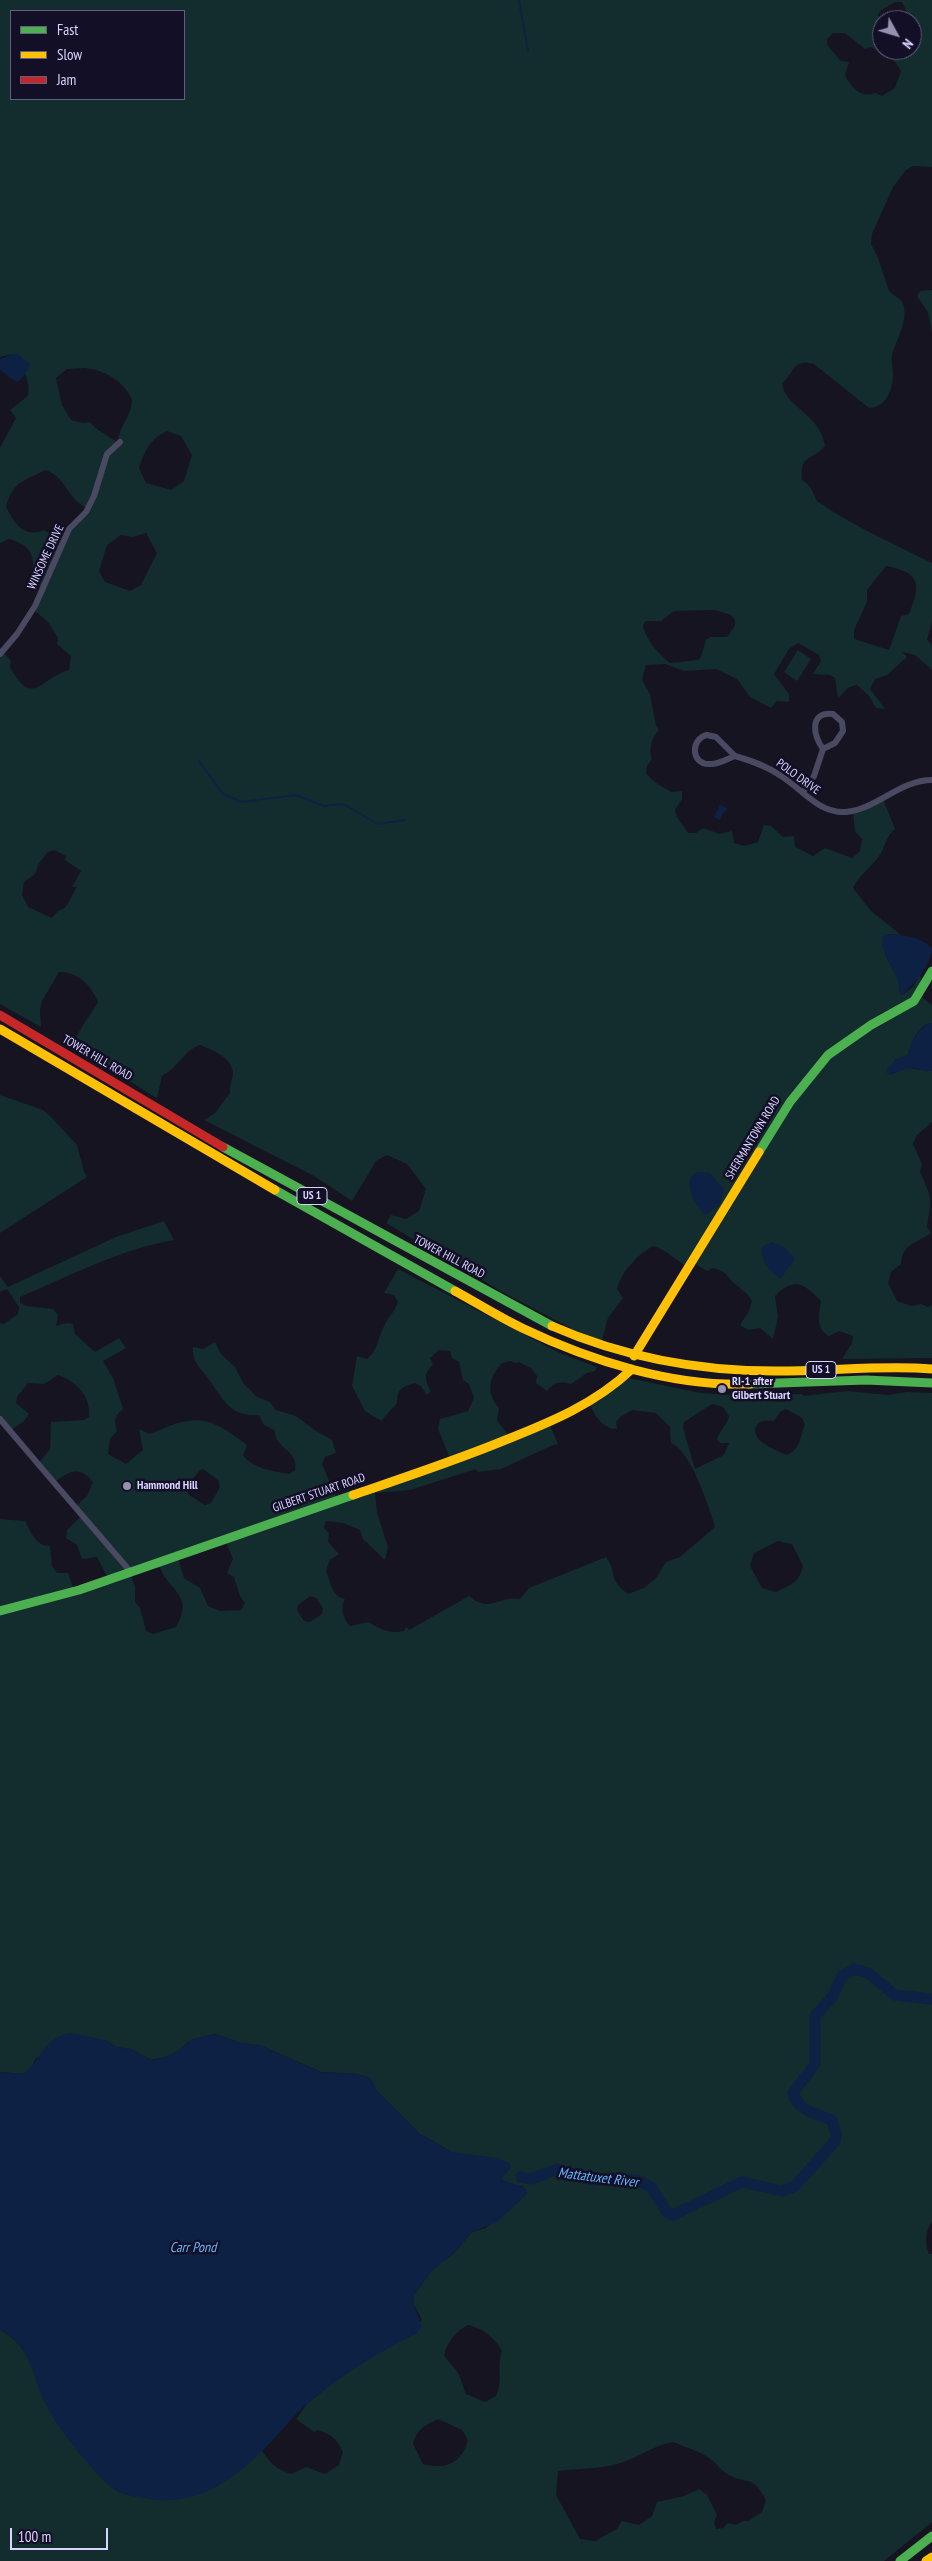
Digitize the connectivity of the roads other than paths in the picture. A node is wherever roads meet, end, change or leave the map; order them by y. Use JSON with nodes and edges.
{"nodes":[{"id":1,"x":120,"y":442,"type":"dead end"},
{"id":2,"x":0,"y":654,"type":"edge"},
{"id":3,"x":823,"y":749,"type":"junction"},
{"id":4,"x":736,"y":756,"type":"junction"},
{"id":5,"x":932,"y":780,"type":"edge"},
{"id":6,"x":804,"y":792,"type":"junction"},
{"id":7,"x":932,"y":971,"type":"edge"},
{"id":8,"x":0,"y":1015,"type":"edge"},
{"id":9,"x":0,"y":1030,"type":"edge"},
{"id":10,"x":129,"y":1105,"type":"junction"},
{"id":11,"x":324,"y":1202,"type":"junction"},
{"id":12,"x":634,"y":1356,"type":"junction"},
{"id":13,"x":632,"y":1368,"type":"junction"},
{"id":14,"x":932,"y":1368,"type":"edge"},
{"id":15,"x":932,"y":1383,"type":"edge"},
{"id":16,"x":0,"y":1419,"type":"edge"},
{"id":17,"x":130,"y":1570,"type":"junction"},
{"id":18,"x":0,"y":1611,"type":"edge"},
{"id":19,"x":932,"y":2536,"type":"edge"},
{"id":20,"x":932,"y":2557,"type":"edge"},
{"id":21,"x":900,"y":2561,"type":"edge"},
{"id":22,"x":926,"y":2561,"type":"edge"}],
"edges":[{"from":1,"to":2,"type":"street","name":"WINSOME DRIVE"},
{"from":3,"to":3,"type":"street"},
{"from":3,"to":6,"type":"street"},
{"from":4,"to":4,"type":"street","name":"POLO DRIVE"},
{"from":4,"to":6,"type":"street","name":"POLO DRIVE"},
{"from":5,"to":6,"type":"street","name":"POLO DRIVE"},
{"from":7,"to":12,"type":"main road","name":"SHERMANTOWN ROAD"},
{"from":8,"to":11,"type":"main road","name":"TOWER HILL ROAD","number":"US 1"},
{"from":9,"to":10,"type":"main road","name":"TOWER HILL ROAD","number":"US 1"},
{"from":10,"to":11,"type":"main road"},
{"from":10,"to":13,"type":"main road","name":"TOWER HILL ROAD","number":"US 1"},
{"from":11,"to":12,"type":"main road","name":"TOWER HILL ROAD","number":"US 1"},
{"from":12,"to":14,"type":"main road","name":"TOWER HILL ROAD","number":"US 1"},
{"from":13,"to":15,"type":"main road","name":"TOWER HILL ROAD","number":"US 1"},
{"from":13,"to":17,"type":"main road","name":"GILBERT STUART ROAD"},
{"from":16,"to":17,"type":"street"},
{"from":17,"to":18,"type":"main road","name":"GILBERT STUART ROAD"},
{"from":19,"to":21,"type":"main road"},
{"from":20,"to":22,"type":"main road"}]}
